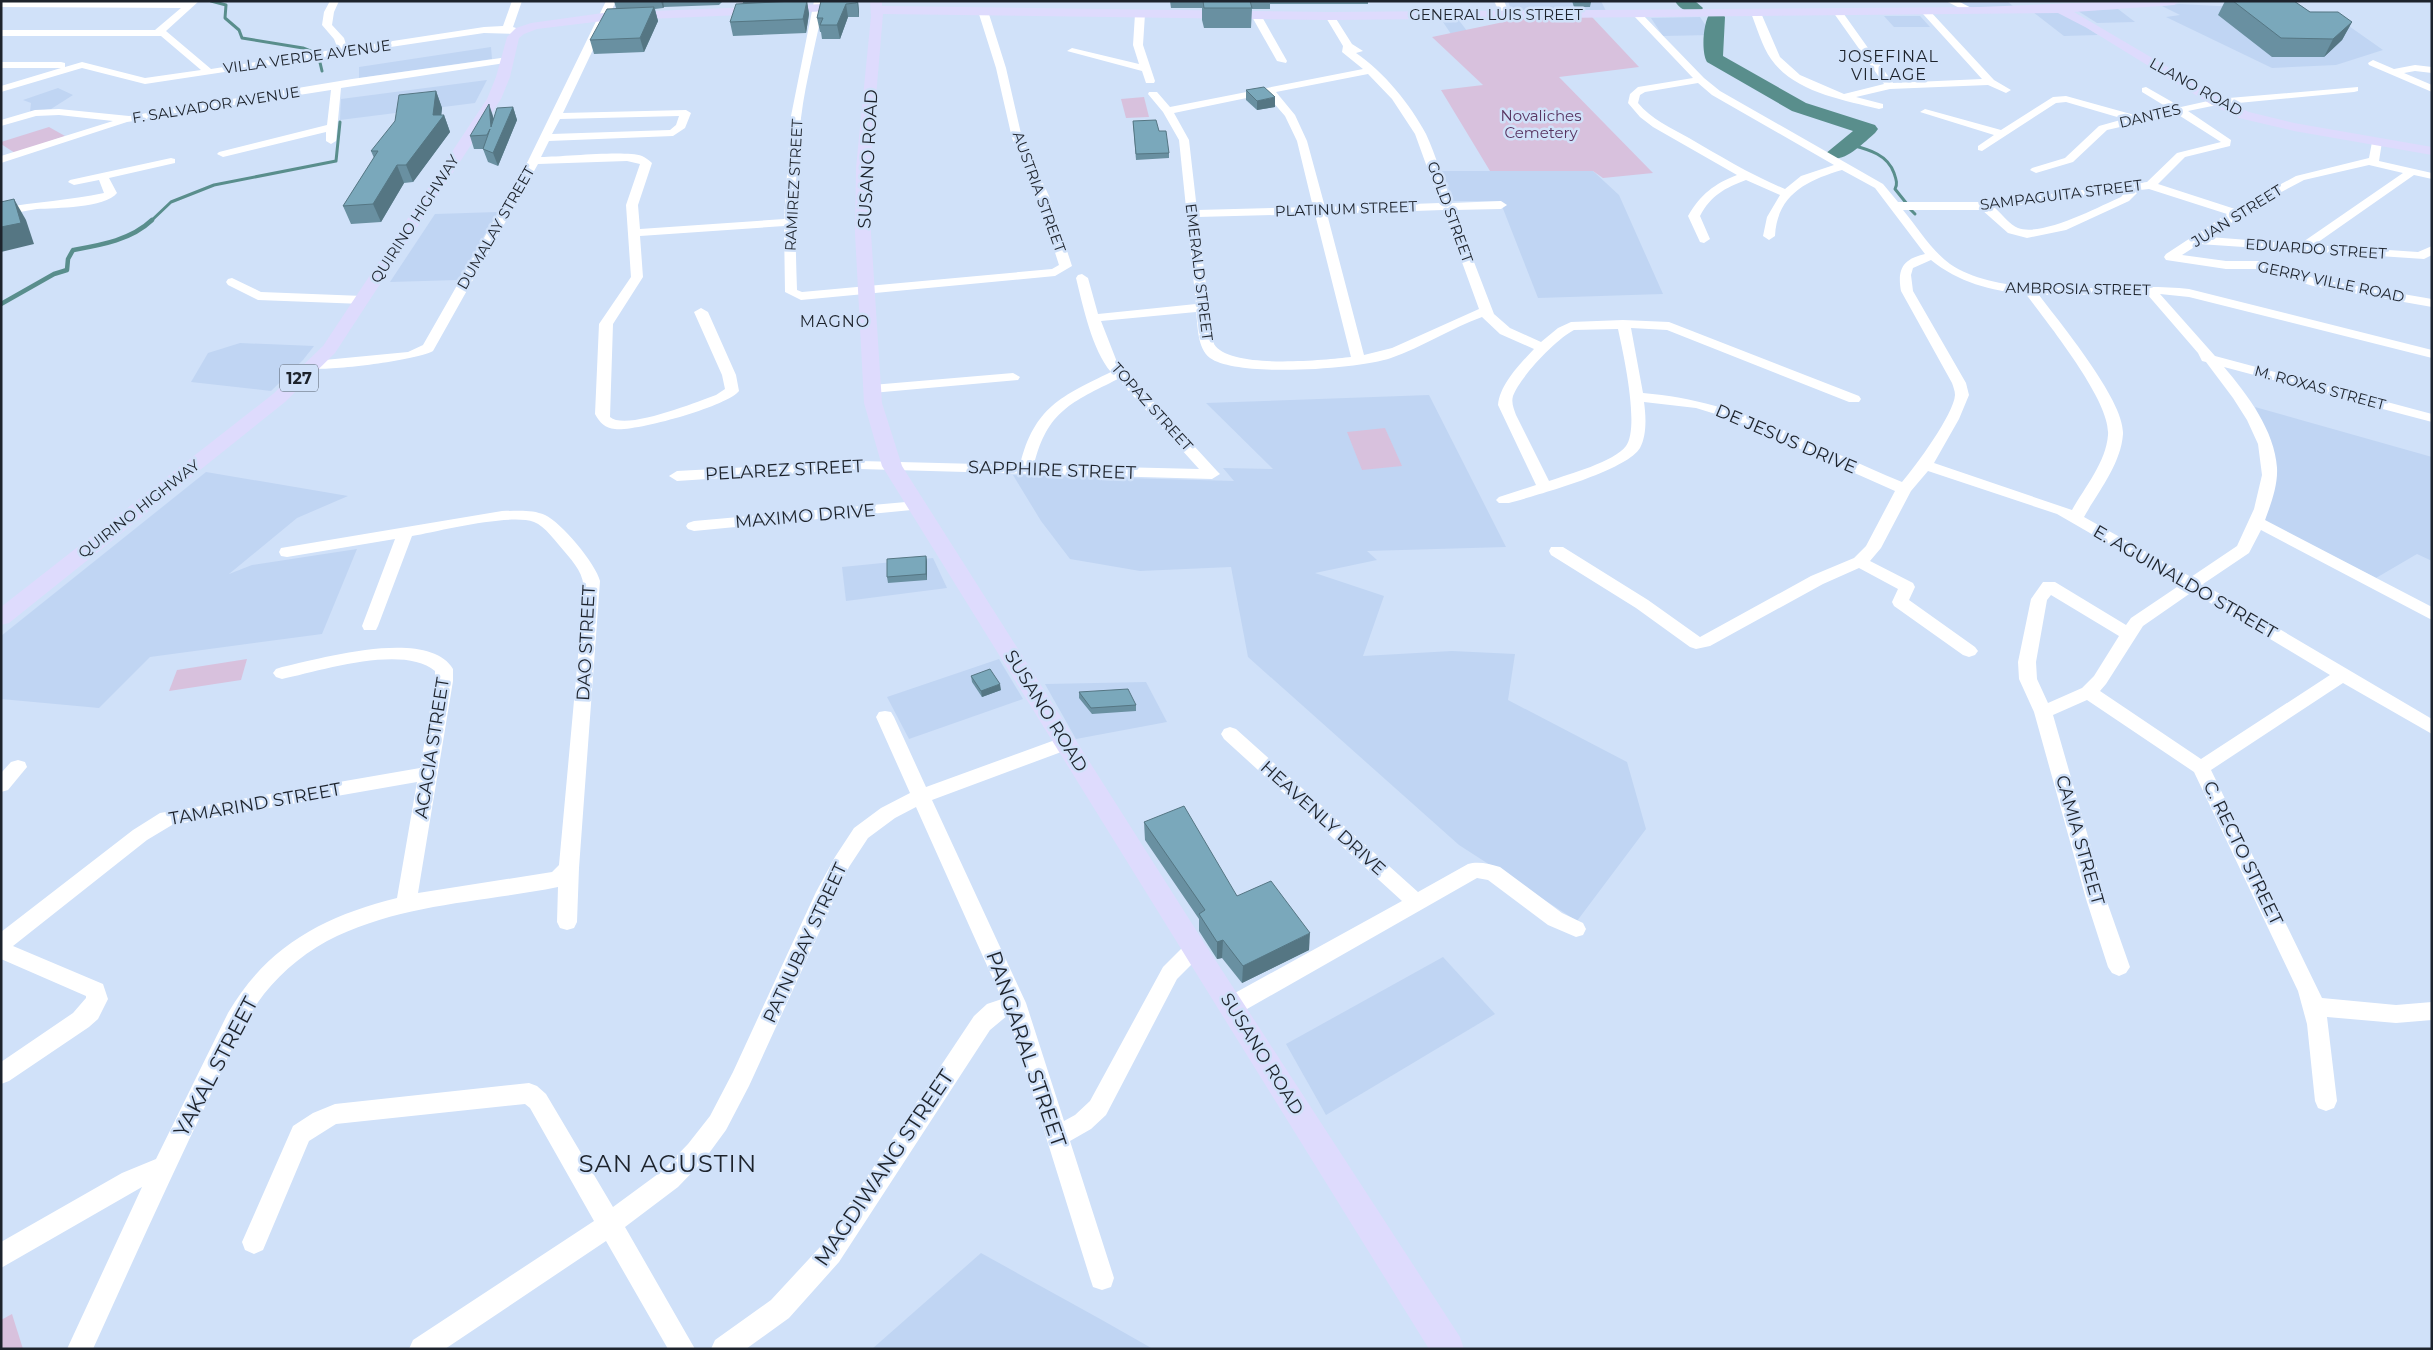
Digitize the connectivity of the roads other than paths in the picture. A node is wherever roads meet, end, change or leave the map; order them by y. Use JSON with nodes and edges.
{"nodes":[{"id":1,"x":335,"y":1,"type":"edge"},
{"id":2,"x":517,"y":1,"type":"edge"},
{"id":3,"x":611,"y":1,"type":"edge"},
{"id":4,"x":1499,"y":1,"type":"edge"},
{"id":5,"x":1950,"y":1,"type":"edge"},
{"id":6,"x":2174,"y":1,"type":"edge"},
{"id":7,"x":193,"y":3,"type":"edge"},
{"id":8,"x":1,"y":4,"type":"edge"},
{"id":9,"x":818,"y":5,"type":"edge"},
{"id":10,"x":876,"y":6,"type":"edge"},
{"id":11,"x":1015,"y":7,"type":"edge"},
{"id":12,"x":2059,"y":9,"type":"junction"},
{"id":13,"x":983,"y":11,"type":"junction"},
{"id":14,"x":1972,"y":11,"type":"junction"},
{"id":15,"x":1838,"y":12,"type":"junction"},
{"id":16,"x":1926,"y":12,"type":"junction"},
{"id":17,"x":1756,"y":13,"type":"junction"},
{"id":18,"x":1140,"y":14,"type":"junction"},
{"id":19,"x":1637,"y":14,"type":"junction"},
{"id":20,"x":1256,"y":15,"type":"junction"},
{"id":21,"x":1505,"y":15,"type":"junction"},
{"id":22,"x":1330,"y":16,"type":"junction"},
{"id":23,"x":602,"y":17,"type":"junction"},
{"id":24,"x":503,"y":29,"type":"junction"},
{"id":25,"x":520,"y":31,"type":"junction"},
{"id":26,"x":156,"y":33,"type":"junction"},
{"id":27,"x":1,"y":34,"type":"edge"},
{"id":28,"x":344,"y":52,"type":"junction"},
{"id":29,"x":1072,"y":52,"type":"dead end"},
{"id":30,"x":508,"y":60,"type":"junction"},
{"id":31,"x":1282,"y":61,"type":"dead end"},
{"id":32,"x":2373,"y":63,"type":"dead end"},
{"id":33,"x":1,"y":65,"type":"edge"},
{"id":34,"x":82,"y":65,"type":"junction"},
{"id":35,"x":1367,"y":66,"type":"junction"},
{"id":36,"x":1146,"y":69,"type":"junction"},
{"id":37,"x":2432,"y":70,"type":"edge"},
{"id":38,"x":209,"y":72,"type":"junction"},
{"id":39,"x":2392,"y":72,"type":"junction"},
{"id":40,"x":1700,"y":80,"type":"junction"},
{"id":41,"x":1150,"y":81,"type":"dead end"},
{"id":42,"x":1990,"y":82,"type":"junction"},
{"id":43,"x":339,"y":86,"type":"junction"},
{"id":44,"x":1890,"y":86,"type":"junction"},
{"id":45,"x":1,"y":89,"type":"edge"},
{"id":46,"x":2354,"y":89,"type":"dead end"},
{"id":47,"x":2432,"y":89,"type":"edge"},
{"id":48,"x":2006,"y":90,"type":"dead end"},
{"id":49,"x":2146,"y":90,"type":"dead end"},
{"id":50,"x":1269,"y":91,"type":"junction"},
{"id":51,"x":1153,"y":94,"type":"dead end"},
{"id":52,"x":1844,"y":97,"type":"junction"},
{"id":53,"x":2217,"y":102,"type":"junction"},
{"id":54,"x":1879,"y":106,"type":"dead end"},
{"id":55,"x":2179,"y":109,"type":"junction"},
{"id":56,"x":1168,"y":111,"type":"junction"},
{"id":57,"x":1925,"y":112,"type":"dead end"},
{"id":58,"x":556,"y":116,"type":"junction"},
{"id":59,"x":2136,"y":118,"type":"junction"},
{"id":60,"x":129,"y":119,"type":"junction"},
{"id":61,"x":1,"y":123,"type":"edge"},
{"id":62,"x":332,"y":127,"type":"junction"},
{"id":63,"x":2002,"y":134,"type":"junction"},
{"id":64,"x":545,"y":138,"type":"junction"},
{"id":65,"x":331,"y":141,"type":"dead end"},
{"id":66,"x":2377,"y":142,"type":"junction"},
{"id":67,"x":1982,"y":148,"type":"dead end"},
{"id":68,"x":2432,"y":151,"type":"edge"},
{"id":69,"x":223,"y":154,"type":"dead end"},
{"id":70,"x":1,"y":160,"type":"edge"},
{"id":71,"x":171,"y":160,"type":"dead end"},
{"id":72,"x":534,"y":161,"type":"junction"},
{"id":73,"x":2368,"y":162,"type":"junction"},
{"id":74,"x":1843,"y":166,"type":"junction"},
{"id":75,"x":2036,"y":170,"type":"dead end"},
{"id":76,"x":2412,"y":172,"type":"junction"},
{"id":77,"x":102,"y":176,"type":"junction"},
{"id":78,"x":1746,"y":176,"type":"junction"},
{"id":79,"x":2432,"y":176,"type":"edge"},
{"id":80,"x":74,"y":182,"type":"dead end"},
{"id":81,"x":2150,"y":185,"type":"junction"},
{"id":82,"x":2136,"y":187,"type":"junction"},
{"id":83,"x":1786,"y":193,"type":"junction"},
{"id":84,"x":1501,"y":205,"type":"dead end"},
{"id":85,"x":1448,"y":206,"type":"junction"},
{"id":86,"x":1900,"y":206,"type":"junction"},
{"id":87,"x":1985,"y":206,"type":"junction"},
{"id":88,"x":1320,"y":210,"type":"junction"},
{"id":89,"x":1,"y":212,"type":"edge"},
{"id":90,"x":2235,"y":213,"type":"junction"},
{"id":91,"x":1190,"y":214,"type":"junction"},
{"id":92,"x":789,"y":222,"type":"junction"},
{"id":93,"x":634,"y":233,"type":"junction"},
{"id":94,"x":1769,"y":236,"type":"dead end"},
{"id":95,"x":1704,"y":239,"type":"dead end"},
{"id":96,"x":2198,"y":240,"type":"junction"},
{"id":97,"x":2303,"y":247,"type":"junction"},
{"id":98,"x":2432,"y":250,"type":"edge"},
{"id":99,"x":1933,"y":256,"type":"junction"},
{"id":100,"x":2170,"y":257,"type":"joint"},
{"id":101,"x":1082,"y":278,"type":"dead end"},
{"id":102,"x":232,"y":282,"type":"dead end"},
{"id":103,"x":868,"y":290,"type":"junction"},
{"id":104,"x":2150,"y":290,"type":"junction"},
{"id":105,"x":2030,"y":291,"type":"junction"},
{"id":106,"x":363,"y":300,"type":"junction"},
{"id":107,"x":2432,"y":303,"type":"edge"},
{"id":108,"x":1203,"y":307,"type":"junction"},
{"id":109,"x":1486,"y":311,"type":"junction"},
{"id":110,"x":701,"y":312,"type":"dead end"},
{"id":111,"x":1094,"y":318,"type":"junction"},
{"id":112,"x":1623,"y":324,"type":"junction"},
{"id":113,"x":1544,"y":348,"type":"junction"},
{"id":114,"x":2432,"y":354,"type":"edge"},
{"id":115,"x":2207,"y":358,"type":"junction"},
{"id":116,"x":1359,"y":361,"type":"junction"},
{"id":117,"x":314,"y":364,"type":"junction"},
{"id":118,"x":1119,"y":373,"type":"junction"},
{"id":119,"x":1012,"y":377,"type":"dead end"},
{"id":120,"x":872,"y":389,"type":"junction"},
{"id":121,"x":1636,"y":397,"type":"junction"},
{"id":122,"x":1854,"y":399,"type":"dead end"},
{"id":123,"x":2432,"y":418,"type":"edge"},
{"id":124,"x":1924,"y":465,"type":"junction"},
{"id":125,"x":892,"y":466,"type":"junction"},
{"id":126,"x":1026,"y":469,"type":"junction"},
{"id":127,"x":1212,"y":474,"type":"joint"},
{"id":128,"x":677,"y":476,"type":"dead end"},
{"id":129,"x":1545,"y":487,"type":"junction"},
{"id":130,"x":1904,"y":489,"type":"junction"},
{"id":131,"x":1504,"y":500,"type":"dead end"},
{"id":132,"x":917,"y":506,"type":"junction"},
{"id":133,"x":2075,"y":518,"type":"junction"},
{"id":134,"x":2257,"y":522,"type":"junction"},
{"id":135,"x":694,"y":526,"type":"dead end"},
{"id":136,"x":406,"y":533,"type":"junction"},
{"id":137,"x":1558,"y":551,"type":"dead end"},
{"id":138,"x":287,"y":552,"type":"dead end"},
{"id":139,"x":1860,"y":562,"type":"junction"},
{"id":140,"x":2193,"y":585,"type":"junction"},
{"id":141,"x":2432,"y":614,"type":"edge"},
{"id":142,"x":1,"y":618,"type":"edge"},
{"id":143,"x":370,"y":626,"type":"dead end"},
{"id":144,"x":2128,"y":634,"type":"junction"},
{"id":145,"x":1969,"y":651,"type":"dead end"},
{"id":146,"x":282,"y":673,"type":"dead end"},
{"id":147,"x":2343,"y":675,"type":"junction"},
{"id":148,"x":2088,"y":692,"type":"junction"},
{"id":149,"x":2043,"y":712,"type":"junction"},
{"id":150,"x":885,"y":717,"type":"dead end"},
{"id":151,"x":2432,"y":728,"type":"edge"},
{"id":152,"x":1230,"y":734,"type":"dead end"},
{"id":153,"x":1066,"y":743,"type":"junction"},
{"id":154,"x":18,"y":768,"type":"dead end"},
{"id":155,"x":2201,"y":768,"type":"junction"},
{"id":156,"x":430,"y":773,"type":"junction"},
{"id":157,"x":1,"y":785,"type":"edge"},
{"id":158,"x":922,"y":796,"type":"junction"},
{"id":159,"x":569,"y":868,"type":"junction"},
{"id":160,"x":406,"y":903,"type":"junction"},
{"id":161,"x":1417,"y":903,"type":"junction"},
{"id":162,"x":567,"y":922,"type":"dead end"},
{"id":163,"x":1576,"y":929,"type":"dead end"},
{"id":164,"x":1,"y":944,"type":"edge"},
{"id":165,"x":1194,"y":949,"type":"junction"},
{"id":166,"x":1,"y":950,"type":"edge"},
{"id":167,"x":2119,"y":967,"type":"dead end"},
{"id":168,"x":1015,"y":1003,"type":"junction"},
{"id":169,"x":1232,"y":1006,"type":"junction"},
{"id":170,"x":2315,"y":1008,"type":"junction"},
{"id":171,"x":2432,"y":1011,"type":"edge"},
{"id":172,"x":1,"y":1074,"type":"edge"},
{"id":173,"x":2326,"y":1101,"type":"dead end"},
{"id":174,"x":1057,"y":1136,"type":"junction"},
{"id":175,"x":164,"y":1168,"type":"junction"},
{"id":176,"x":610,"y":1224,"type":"junction"},
{"id":177,"x":254,"y":1242,"type":"dead end"},
{"id":178,"x":1,"y":1256,"type":"edge"},
{"id":179,"x":1102,"y":1278,"type":"dead end"},
{"id":180,"x":80,"y":1349,"type":"edge"},
{"id":181,"x":422,"y":1349,"type":"edge"},
{"id":182,"x":682,"y":1349,"type":"edge"},
{"id":183,"x":724,"y":1349,"type":"edge"},
{"id":184,"x":1448,"y":1349,"type":"edge"}],
"edges":[{"from":1,"to":28,"type":"street"},
{"from":2,"to":24,"type":"street"},
{"from":3,"to":23,"type":"street","name":"DUMALAY STREET"},
{"from":4,"to":21,"type":"street"},
{"from":5,"to":14,"type":"street"},
{"from":6,"to":12,"type":"main road","name":"GENERAL LUIS STREET"},
{"from":7,"to":8,"type":"street"},
{"from":7,"to":26,"type":"street"},
{"from":9,"to":10,"type":"main road"},
{"from":9,"to":23,"type":"main road"},
{"from":9,"to":92,"type":"street","name":"RAMIREZ STREET"},
{"from":10,"to":13,"type":"main road","name":"GENERAL LUIS STREET"},
{"from":10,"to":103,"type":"main road","name":"SUSANO ROAD"},
{"from":11,"to":13,"type":"main road","name":"GENERAL LUIS STREET"},
{"from":11,"to":18,"type":"main road","name":"GENERAL LUIS STREET"},
{"from":12,"to":14,"type":"main road","name":"GENERAL LUIS STREET"},
{"from":12,"to":53,"type":"main road","name":"LLANO ROAD"},
{"from":13,"to":103,"type":"street","name":"AUSTRIA STREET"},
{"from":14,"to":16,"type":"main road","name":"GENERAL LUIS STREET"},
{"from":15,"to":16,"type":"main road","name":"GENERAL LUIS STREET"},
{"from":15,"to":17,"type":"main road","name":"GENERAL LUIS STREET"},
{"from":15,"to":44,"type":"street"},
{"from":16,"to":42,"type":"street"},
{"from":17,"to":19,"type":"main road","name":"GENERAL LUIS STREET"},
{"from":17,"to":52,"type":"street"},
{"from":18,"to":20,"type":"main road","name":"GENERAL LUIS STREET"},
{"from":18,"to":36,"type":"street"},
{"from":19,"to":21,"type":"main road","name":"GENERAL LUIS STREET"},
{"from":19,"to":40,"type":"street","name":"AMBROSIA STREET"},
{"from":20,"to":22,"type":"main road","name":"GENERAL LUIS STREET"},
{"from":20,"to":31,"type":"street"},
{"from":21,"to":22,"type":"main road","name":"GENERAL LUIS STREET"},
{"from":22,"to":35,"type":"street","name":"GOLD STREET"},
{"from":23,"to":25,"type":"main road"},
{"from":23,"to":58,"type":"street","name":"DUMALAY STREET"},
{"from":24,"to":25,"type":"street","name":"VILLA VERDE AVENUE"},
{"from":24,"to":28,"type":"street","name":"VILLA VERDE AVENUE"},
{"from":25,"to":30,"type":"main road","name":"QUIRINO HIGHWAY","number":"127"},
{"from":26,"to":27,"type":"street","name":"VILLA VERDE AVENUE"},
{"from":26,"to":38,"type":"street","name":"VILLA VERDE AVENUE"},
{"from":28,"to":38,"type":"street","name":"VILLA VERDE AVENUE"},
{"from":29,"to":36,"type":"street"},
{"from":30,"to":43,"type":"street","name":"F. SALVADOR AVENUE"},
{"from":30,"to":106,"type":"main road","name":"QUIRINO HIGHWAY","number":"127"},
{"from":32,"to":39,"type":"street"},
{"from":33,"to":34,"type":"street"},
{"from":34,"to":38,"type":"street"},
{"from":34,"to":45,"type":"street"},
{"from":35,"to":50,"type":"street"},
{"from":35,"to":85,"type":"street","name":"GOLD STREET"},
{"from":36,"to":41,"type":"street"},
{"from":37,"to":39,"type":"street"},
{"from":39,"to":47,"type":"street"},
{"from":40,"to":74,"type":"street","name":"AMBROSIA STREET"},
{"from":40,"to":78,"type":"street"},
{"from":42,"to":44,"type":"street"},
{"from":42,"to":48,"type":"street"},
{"from":43,"to":60,"type":"street","name":"F. SALVADOR AVENUE"},
{"from":43,"to":62,"type":"street"},
{"from":44,"to":52,"type":"street"},
{"from":46,"to":53,"type":"street","name":"DANTES"},
{"from":49,"to":55,"type":"street","name":"SAMPAGUITA STREET"},
{"from":50,"to":56,"type":"street"},
{"from":50,"to":88,"type":"street"},
{"from":51,"to":56,"type":"street","name":"EMERALD STREET"},
{"from":52,"to":54,"type":"street"},
{"from":53,"to":55,"type":"street","name":"DANTES"},
{"from":53,"to":66,"type":"main road","name":"LLANO ROAD"},
{"from":55,"to":59,"type":"street","name":"DANTES"},
{"from":55,"to":81,"type":"street","name":"SAMPAGUITA STREET"},
{"from":56,"to":91,"type":"street","name":"EMERALD STREET"},
{"from":57,"to":63,"type":"street"},
{"from":58,"to":64,"type":"street","name":"DUMALAY STREET"},
{"from":58,"to":64,"type":"street"},
{"from":59,"to":63,"type":"street"},
{"from":59,"to":75,"type":"street","name":"DANTES"},
{"from":60,"to":61,"type":"street","name":"F. SALVADOR AVENUE"},
{"from":60,"to":70,"type":"street"},
{"from":62,"to":65,"type":"street"},
{"from":62,"to":69,"type":"street"},
{"from":63,"to":67,"type":"street"},
{"from":64,"to":72,"type":"street","name":"DUMALAY STREET"},
{"from":66,"to":68,"type":"main road","name":"LLANO ROAD"},
{"from":66,"to":73,"type":"street"},
{"from":71,"to":77,"type":"street"},
{"from":72,"to":93,"type":"street"},
{"from":72,"to":117,"type":"street","name":"DUMALAY STREET"},
{"from":73,"to":76,"type":"street"},
{"from":73,"to":90,"type":"street","name":"JUAN STREET"},
{"from":74,"to":83,"type":"street"},
{"from":74,"to":86,"type":"street","name":"AMBROSIA STREET"},
{"from":76,"to":79,"type":"street"},
{"from":76,"to":97,"type":"street"},
{"from":77,"to":80,"type":"street"},
{"from":77,"to":89,"type":"street"},
{"from":78,"to":83,"type":"street"},
{"from":78,"to":95,"type":"street"},
{"from":81,"to":82,"type":"street","name":"SAMPAGUITA STREET"},
{"from":81,"to":90,"type":"street"},
{"from":82,"to":87,"type":"street","name":"SAMPAGUITA STREET"},
{"from":82,"to":87,"type":"street"},
{"from":83,"to":94,"type":"street"},
{"from":84,"to":85,"type":"street","name":"PLATINUM STREET"},
{"from":85,"to":88,"type":"street","name":"PLATINUM STREET"},
{"from":85,"to":109,"type":"street","name":"GOLD STREET"},
{"from":86,"to":87,"type":"street","name":"SAMPAGUITA STREET"},
{"from":86,"to":99,"type":"street","name":"AMBROSIA STREET"},
{"from":88,"to":91,"type":"street","name":"PLATINUM STREET"},
{"from":88,"to":116,"type":"street"},
{"from":90,"to":96,"type":"street","name":"JUAN STREET"},
{"from":91,"to":108,"type":"street","name":"EMERALD STREET"},
{"from":92,"to":93,"type":"street"},
{"from":92,"to":103,"type":"street","name":"RAMIREZ STREET"},
{"from":93,"to":110,"type":"street"},
{"from":96,"to":97,"type":"street","name":"EDUARDO STREET"},
{"from":96,"to":100,"type":"street","name":"JUAN STREET"},
{"from":97,"to":98,"type":"street","name":"EDUARDO STREET"},
{"from":99,"to":105,"type":"street","name":"AMBROSIA STREET"},
{"from":99,"to":124,"type":"street"},
{"from":100,"to":107,"type":"street","name":"GERRY VILLE ROAD"},
{"from":101,"to":111,"type":"street","name":"TOPAZ STREET"},
{"from":102,"to":106,"type":"street"},
{"from":103,"to":120,"type":"main road","name":"SUSANO ROAD"},
{"from":104,"to":105,"type":"street","name":"AMBROSIA STREET"},
{"from":104,"to":114,"type":"street","name":"AMBROSIA STREET"},
{"from":104,"to":115,"type":"street"},
{"from":105,"to":133,"type":"street"},
{"from":106,"to":117,"type":"main road","name":"QUIRINO HIGHWAY","number":"127"},
{"from":108,"to":111,"type":"street"},
{"from":108,"to":116,"type":"street","name":"EMERALD STREET"},
{"from":109,"to":113,"type":"street","name":"GOLD STREET"},
{"from":109,"to":116,"type":"street","name":"EMERALD STREET"},
{"from":111,"to":118,"type":"street","name":"TOPAZ STREET"},
{"from":112,"to":113,"type":"street"},
{"from":112,"to":121,"type":"street"},
{"from":112,"to":122,"type":"street"},
{"from":113,"to":129,"type":"street"},
{"from":115,"to":123,"type":"street","name":"M. ROXAS STREET"},
{"from":115,"to":134,"type":"street"},
{"from":117,"to":142,"type":"main road","name":"QUIRINO HIGHWAY","number":"127"},
{"from":118,"to":126,"type":"street"},
{"from":118,"to":127,"type":"street","name":"TOPAZ STREET"},
{"from":119,"to":120,"type":"street"},
{"from":120,"to":125,"type":"main road","name":"SUSANO ROAD"},
{"from":121,"to":129,"type":"street"},
{"from":121,"to":130,"type":"street","name":"DE JESUS DRIVE"},
{"from":124,"to":130,"type":"street"},
{"from":124,"to":133,"type":"street","name":"E. AGUINALDO STREET"},
{"from":125,"to":126,"type":"street","name":"SAPPHIRE STREET"},
{"from":125,"to":128,"type":"street","name":"PELAREZ STREET"},
{"from":125,"to":132,"type":"main road","name":"SUSANO ROAD"},
{"from":126,"to":127,"type":"street","name":"SAPPHIRE STREET"},
{"from":129,"to":131,"type":"street"},
{"from":130,"to":139,"type":"street"},
{"from":132,"to":135,"type":"street","name":"MAXIMO DRIVE"},
{"from":132,"to":153,"type":"main road","name":"SUSANO ROAD"},
{"from":133,"to":140,"type":"street","name":"E. AGUINALDO STREET"},
{"from":134,"to":140,"type":"street"},
{"from":134,"to":141,"type":"street"},
{"from":136,"to":138,"type":"street","name":"DAO STREET"},
{"from":136,"to":143,"type":"street"},
{"from":136,"to":159,"type":"street","name":"DAO STREET"},
{"from":137,"to":139,"type":"street"},
{"from":139,"to":145,"type":"street"},
{"from":140,"to":144,"type":"street"},
{"from":140,"to":147,"type":"street","name":"E. AGUINALDO STREET"},
{"from":144,"to":148,"type":"street"},
{"from":144,"to":149,"type":"street","name":"CAMIA STREET"},
{"from":146,"to":156,"type":"street","name":"ACACIA STREET"},
{"from":147,"to":151,"type":"street","name":"E. AGUINALDO STREET"},
{"from":147,"to":155,"type":"street","name":"C. RECTO STREET"},
{"from":148,"to":149,"type":"street"},
{"from":148,"to":155,"type":"street"},
{"from":149,"to":167,"type":"street","name":"CAMIA STREET"},
{"from":150,"to":158,"type":"street","name":"PANGARAL STREET"},
{"from":152,"to":161,"type":"street","name":"HEAVENLY DRIVE"},
{"from":153,"to":158,"type":"street","name":"PATNUBAY STREET"},
{"from":153,"to":165,"type":"main road","name":"SUSANO ROAD"},
{"from":154,"to":157,"type":"street"},
{"from":155,"to":170,"type":"street","name":"C. RECTO STREET"},
{"from":156,"to":160,"type":"street","name":"ACACIA STREET"},
{"from":156,"to":164,"type":"street","name":"TAMARIND STREET"},
{"from":158,"to":168,"type":"street","name":"PANGARAL STREET"},
{"from":158,"to":176,"type":"street","name":"PATNUBAY STREET"},
{"from":159,"to":160,"type":"street","name":"YAKAL STREET"},
{"from":159,"to":162,"type":"street","name":"DAO STREET"},
{"from":160,"to":175,"type":"street","name":"YAKAL STREET"},
{"from":161,"to":163,"type":"street"},
{"from":161,"to":169,"type":"street"},
{"from":165,"to":169,"type":"main road","name":"SUSANO ROAD"},
{"from":165,"to":174,"type":"street"},
{"from":166,"to":172,"type":"street"},
{"from":168,"to":174,"type":"street","name":"PANGARAL STREET"},
{"from":168,"to":183,"type":"street","name":"MAGDIWANG STREET"},
{"from":169,"to":184,"type":"main road","name":"SUSANO ROAD"},
{"from":170,"to":171,"type":"street"},
{"from":170,"to":173,"type":"street","name":"C. RECTO STREET"},
{"from":174,"to":179,"type":"street","name":"PANGARAL STREET"},
{"from":175,"to":178,"type":"street"},
{"from":175,"to":180,"type":"street","name":"YAKAL STREET"},
{"from":176,"to":177,"type":"street"},
{"from":176,"to":181,"type":"street","name":"PATNUBAY STREET"},
{"from":176,"to":182,"type":"street"}]}
